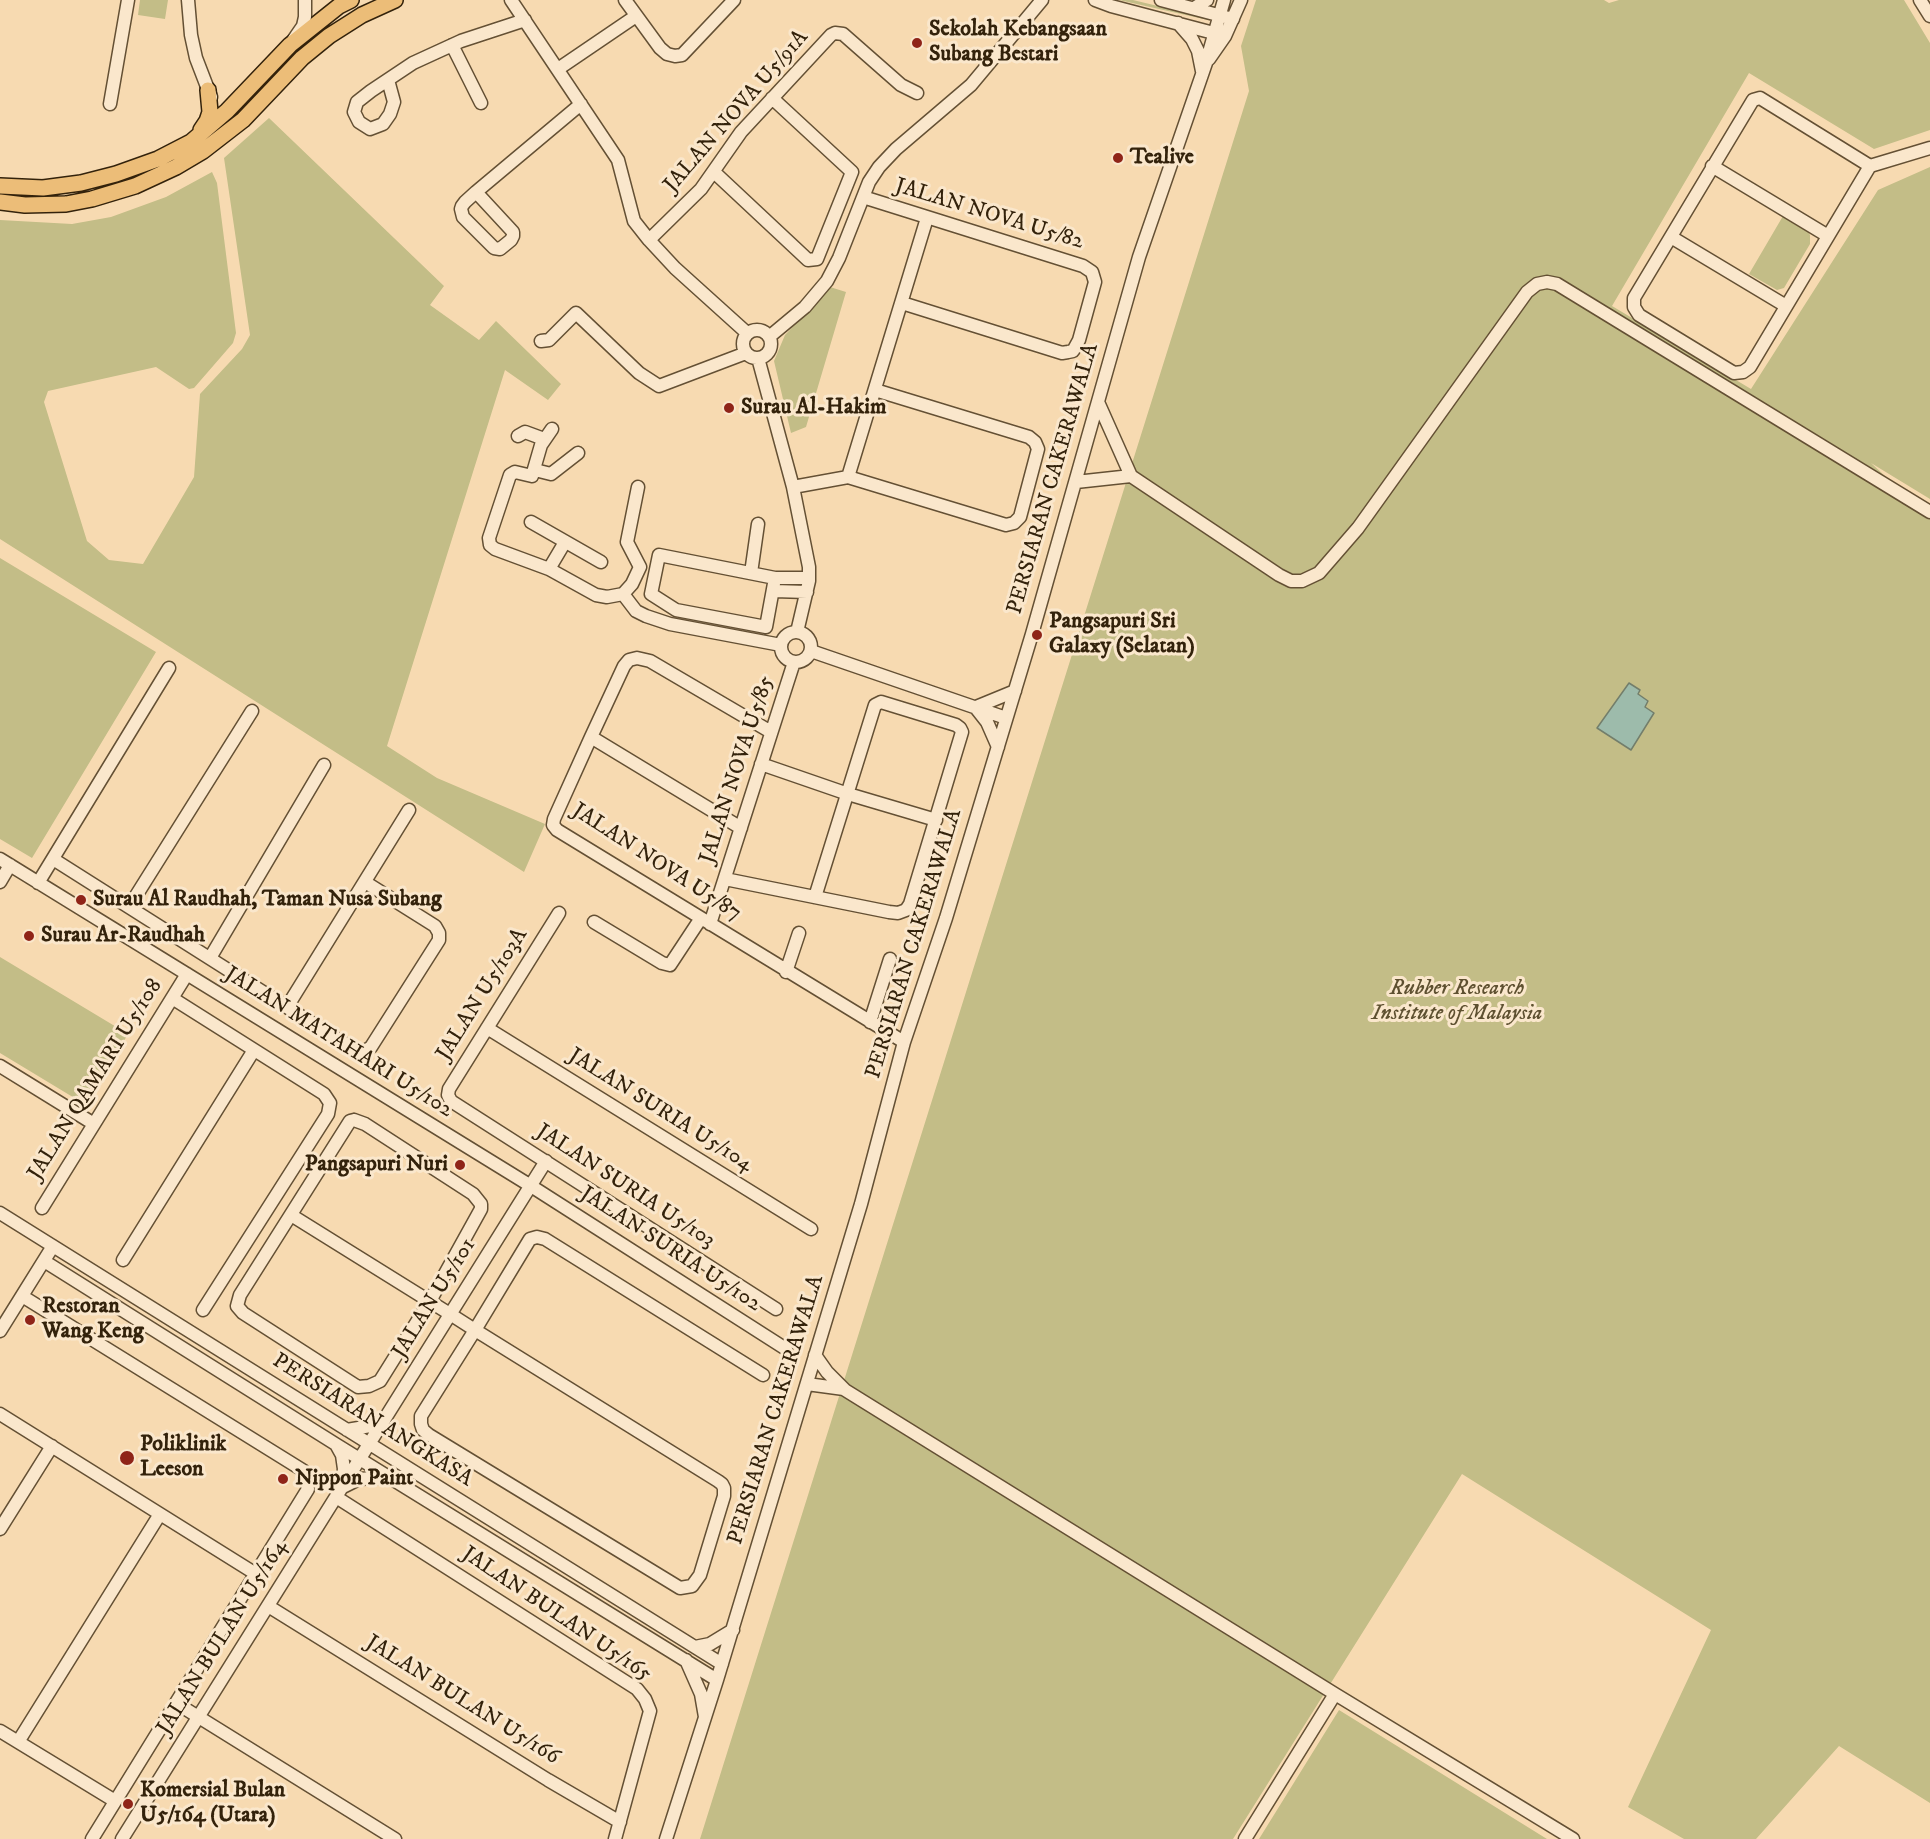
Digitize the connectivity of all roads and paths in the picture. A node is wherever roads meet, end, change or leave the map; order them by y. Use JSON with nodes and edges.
{"nodes":[{"id":1,"x":128,"y":0,"type":"edge"},
{"id":2,"x":188,"y":0,"type":"edge"},
{"id":3,"x":395,"y":0,"type":"edge"},
{"id":4,"x":511,"y":0,"type":"edge"},
{"id":5,"x":625,"y":0,"type":"edge"},
{"id":6,"x":734,"y":0,"type":"edge"},
{"id":7,"x":1041,"y":0,"type":"edge"},
{"id":8,"x":1095,"y":0,"type":"edge"},
{"id":9,"x":1161,"y":0,"type":"edge"},
{"id":10,"x":1208,"y":0,"type":"edge"},
{"id":11,"x":1224,"y":0,"type":"edge"},
{"id":12,"x":1241,"y":0,"type":"edge"},
{"id":13,"x":1920,"y":0,"type":"edge"},
{"id":14,"x":305,"y":1,"type":"edge"},
{"id":15,"x":345,"y":3,"type":"edge"},
{"id":16,"x":1194,"y":8,"type":"junction"},
{"id":17,"x":1219,"y":15,"type":"junction"},
{"id":18,"x":636,"y":16,"type":"junction"},
{"id":19,"x":1930,"y":16,"type":"edge"},
{"id":20,"x":1233,"y":19,"type":"junction"},
{"id":21,"x":525,"y":20,"type":"junction"},
{"id":22,"x":1178,"y":23,"type":"junction"},
{"id":23,"x":1219,"y":34,"type":"junction"},
{"id":24,"x":290,"y":45,"type":"junction"},
{"id":25,"x":452,"y":45,"type":"junction"},
{"id":26,"x":1204,"y":67,"type":"junction"},
{"id":27,"x":558,"y":69,"type":"junction"},
{"id":28,"x":388,"y":80,"type":"dead end"},
{"id":29,"x":208,"y":90,"type":"junction"},
{"id":30,"x":917,"y":93,"type":"dead end"},
{"id":31,"x":772,"y":98,"type":"junction"},
{"id":32,"x":481,"y":103,"type":"dead end"},
{"id":33,"x":110,"y":104,"type":"dead end"},
{"id":34,"x":233,"y":104,"type":"junction"},
{"id":35,"x":581,"y":104,"type":"junction"},
{"id":36,"x":220,"y":116,"type":"junction"},
{"id":37,"x":231,"y":129,"type":"junction"},
{"id":38,"x":195,"y":138,"type":"junction"},
{"id":39,"x":1930,"y":148,"type":"edge"},
{"id":40,"x":1712,"y":166,"type":"junction"},
{"id":41,"x":1870,"y":166,"type":"junction"},
{"id":42,"x":714,"y":172,"type":"junction"},
{"id":43,"x":0,"y":186,"type":"edge"},
{"id":44,"x":476,"y":192,"type":"junction"},
{"id":45,"x":863,"y":198,"type":"junction"},
{"id":46,"x":0,"y":202,"type":"edge"},
{"id":47,"x":927,"y":218,"type":"junction"},
{"id":48,"x":1828,"y":236,"type":"junction"},
{"id":49,"x":1671,"y":237,"type":"junction"},
{"id":50,"x":649,"y":240,"type":"junction"},
{"id":51,"x":902,"y":303,"type":"junction"},
{"id":52,"x":1786,"y":306,"type":"junction"},
{"id":53,"x":747,"y":333,"type":"junction"},
{"id":54,"x":769,"y":337,"type":"junction"},
{"id":55,"x":541,"y":341,"type":"dead end"},
{"id":56,"x":752,"y":356,"type":"junction"},
{"id":57,"x":875,"y":390,"type":"junction"},
{"id":58,"x":1098,"y":402,"type":"junction"},
{"id":59,"x":552,"y":429,"type":"dead end"},
{"id":60,"x":518,"y":436,"type":"dead end"},
{"id":61,"x":544,"y":439,"type":"junction"},
{"id":62,"x":578,"y":453,"type":"dead end"},
{"id":63,"x":535,"y":470,"type":"junction"},
{"id":64,"x":1131,"y":476,"type":"junction"},
{"id":65,"x":848,"y":477,"type":"junction"},
{"id":66,"x":1076,"y":482,"type":"junction"},
{"id":67,"x":638,"y":487,"type":"dead end"},
{"id":68,"x":794,"y":487,"type":"junction"},
{"id":69,"x":1930,"y":512,"type":"edge"},
{"id":70,"x":531,"y":522,"type":"dead end"},
{"id":71,"x":758,"y":524,"type":"dead end"},
{"id":72,"x":565,"y":542,"type":"junction"},
{"id":73,"x":601,"y":562,"type":"dead end"},
{"id":74,"x":549,"y":569,"type":"junction"},
{"id":75,"x":750,"y":573,"type":"junction"},
{"id":76,"x":775,"y":578,"type":"junction"},
{"id":77,"x":809,"y":578,"type":"junction"},
{"id":78,"x":774,"y":591,"type":"junction"},
{"id":79,"x":807,"y":592,"type":"junction"},
{"id":80,"x":623,"y":594,"type":"junction"},
{"id":81,"x":797,"y":632,"type":"junction"},
{"id":82,"x":781,"y":645,"type":"junction"},
{"id":83,"x":811,"y":651,"type":"junction"},
{"id":84,"x":794,"y":662,"type":"junction"},
{"id":85,"x":169,"y":668,"type":"dead end"},
{"id":86,"x":1015,"y":691,"type":"junction"},
{"id":87,"x":976,"y":707,"type":"junction"},
{"id":88,"x":252,"y":711,"type":"dead end"},
{"id":89,"x":1006,"y":718,"type":"junction"},
{"id":90,"x":771,"y":732,"type":"junction"},
{"id":91,"x":591,"y":737,"type":"junction"},
{"id":92,"x":998,"y":747,"type":"junction"},
{"id":93,"x":761,"y":764,"type":"junction"},
{"id":94,"x":324,"y":765,"type":"dead end"},
{"id":95,"x":848,"y":794,"type":"junction"},
{"id":96,"x":409,"y":810,"type":"dead end"},
{"id":97,"x":936,"y":820,"type":"junction"},
{"id":98,"x":741,"y":828,"type":"junction"},
{"id":99,"x":53,"y":859,"type":"junction"},
{"id":100,"x":5,"y":862,"type":"edge"},
{"id":101,"x":725,"y":879,"type":"junction"},
{"id":102,"x":0,"y":882,"type":"edge"},
{"id":103,"x":364,"y":882,"type":"junction"},
{"id":104,"x":38,"y":883,"type":"junction"},
{"id":105,"x":815,"y":897,"type":"junction"},
{"id":106,"x":129,"y":907,"type":"junction"},
{"id":107,"x":559,"y":913,"type":"dead end"},
{"id":108,"x":706,"y":921,"type":"junction"},
{"id":109,"x":594,"y":922,"type":"dead end"},
{"id":110,"x":799,"y":933,"type":"dead end"},
{"id":111,"x":210,"y":958,"type":"junction"},
{"id":112,"x":890,"y":959,"type":"dead end"},
{"id":113,"x":786,"y":972,"type":"junction"},
{"id":114,"x":187,"y":974,"type":"junction"},
{"id":115,"x":172,"y":998,"type":"junction"},
{"id":116,"x":287,"y":1007,"type":"junction"},
{"id":117,"x":870,"y":1022,"type":"junction"},
{"id":118,"x":487,"y":1028,"type":"junction"},
{"id":119,"x":904,"y":1042,"type":"junction"},
{"id":120,"x":254,"y":1050,"type":"junction"},
{"id":121,"x":2,"y":1072,"type":"edge"},
{"id":122,"x":452,"y":1101,"type":"joint"},
{"id":123,"x":94,"y":1124,"type":"junction"},
{"id":124,"x":546,"y":1161,"type":"junction"},
{"id":125,"x":531,"y":1186,"type":"junction"},
{"id":126,"x":42,"y":1208,"type":"dead end"},
{"id":127,"x":0,"y":1213,"type":"edge"},
{"id":128,"x":291,"y":1215,"type":"junction"},
{"id":129,"x":811,"y":1229,"type":"dead end"},
{"id":130,"x":53,"y":1246,"type":"junction"},
{"id":131,"x":123,"y":1260,"type":"dead end"},
{"id":132,"x":44,"y":1261,"type":"junction"},
{"id":133,"x":22,"y":1296,"type":"junction"},
{"id":134,"x":430,"y":1301,"type":"junction"},
{"id":135,"x":776,"y":1308,"type":"dead end"},
{"id":136,"x":203,"y":1310,"type":"dead end"},
{"id":137,"x":450,"y":1314,"type":"junction"},
{"id":138,"x":475,"y":1329,"type":"junction"},
{"id":139,"x":0,"y":1331,"type":"edge"},
{"id":140,"x":786,"y":1350,"type":"dead end"},
{"id":141,"x":815,"y":1355,"type":"junction"},
{"id":142,"x":763,"y":1375,"type":"dead end"},
{"id":143,"x":807,"y":1384,"type":"junction"},
{"id":144,"x":845,"y":1390,"type":"junction"},
{"id":145,"x":0,"y":1414,"type":"edge"},
{"id":146,"x":382,"y":1424,"type":"junction"},
{"id":147,"x":347,"y":1430,"type":"junction"},
{"id":148,"x":370,"y":1443,"type":"junction"},
{"id":149,"x":336,"y":1445,"type":"junction"},
{"id":150,"x":51,"y":1446,"type":"junction"},
{"id":151,"x":360,"y":1459,"type":"junction"},
{"id":152,"x":395,"y":1461,"type":"junction"},
{"id":153,"x":387,"y":1477,"type":"junction"},
{"id":154,"x":339,"y":1492,"type":"junction"},
{"id":155,"x":160,"y":1514,"type":"junction"},
{"id":156,"x":0,"y":1529,"type":"edge"},
{"id":157,"x":256,"y":1574,"type":"junction"},
{"id":158,"x":268,"y":1605,"type":"junction"},
{"id":159,"x":733,"y":1630,"type":"junction"},
{"id":160,"x":694,"y":1647,"type":"junction"},
{"id":161,"x":686,"y":1660,"type":"junction"},
{"id":162,"x":722,"y":1664,"type":"junction"},
{"id":163,"x":717,"y":1680,"type":"junction"},
{"id":164,"x":1335,"y":1694,"type":"junction"},
{"id":165,"x":176,"y":1703,"type":"junction"},
{"id":166,"x":199,"y":1716,"type":"junction"},
{"id":167,"x":705,"y":1718,"type":"junction"},
{"id":168,"x":0,"y":1731,"type":"edge"},
{"id":169,"x":18,"y":1743,"type":"junction"},
{"id":170,"x":115,"y":1802,"type":"junction"},
{"id":171,"x":620,"y":1822,"type":"junction"},
{"id":172,"x":124,"y":1835,"type":"edge"},
{"id":173,"x":92,"y":1839,"type":"edge"},
{"id":174,"x":138,"y":1839,"type":"edge"},
{"id":175,"x":394,"y":1839,"type":"edge"},
{"id":176,"x":615,"y":1839,"type":"edge"},
{"id":177,"x":666,"y":1839,"type":"edge"},
{"id":178,"x":1245,"y":1839,"type":"edge"},
{"id":179,"x":1573,"y":1839,"type":"edge"}],
"edges":[{"from":1,"to":33,"type":"street"},
{"from":2,"to":29,"type":"street"},
{"from":3,"to":37,"type":"main road"},
{"from":4,"to":21,"type":"street"},
{"from":5,"to":18,"type":"street"},
{"from":6,"to":18,"type":"street"},
{"from":7,"to":45,"type":"street"},
{"from":8,"to":22,"type":"street"},
{"from":9,"to":16,"type":"street"},
{"from":10,"to":16,"type":"street"},
{"from":11,"to":17,"type":"street","name":"PERSIARAN CAKERAWALA"},
{"from":12,"to":20,"type":"street","name":"PERSIARAN CAKERAWALA"},
{"from":13,"to":19,"type":"street"},
{"from":14,"to":15,"type":"street"},
{"from":14,"to":24,"type":"street"},
{"from":15,"to":24,"type":"main road"},
{"from":16,"to":17,"type":"street"},
{"from":17,"to":20,"type":"street"},
{"from":17,"to":23,"type":"street","name":"PERSIARAN CAKERAWALA"},
{"from":18,"to":27,"type":"street"},
{"from":20,"to":23,"type":"street","name":"PERSIARAN CAKERAWALA"},
{"from":21,"to":25,"type":"street"},
{"from":21,"to":27,"type":"street"},
{"from":22,"to":23,"type":"street"},
{"from":22,"to":26,"type":"street"},
{"from":23,"to":26,"type":"street","name":"PERSIARAN CAKERAWALA"},
{"from":24,"to":34,"type":"main road"},
{"from":25,"to":28,"type":"street"},
{"from":25,"to":32,"type":"street"},
{"from":26,"to":58,"type":"street","name":"PERSIARAN CAKERAWALA"},
{"from":27,"to":35,"type":"street"},
{"from":29,"to":34,"type":"main road"},
{"from":29,"to":36,"type":"street"},
{"from":29,"to":38,"type":"main road"},
{"from":30,"to":31,"type":"street","name":"JALAN NOVA U5/91A"},
{"from":31,"to":42,"type":"street","name":"JALAN NOVA U5/91A"},
{"from":31,"to":42,"type":"street"},
{"from":34,"to":36,"type":"main road"},
{"from":35,"to":44,"type":"street"},
{"from":35,"to":50,"type":"street"},
{"from":36,"to":37,"type":"street"},
{"from":36,"to":38,"type":"main road"},
{"from":37,"to":46,"type":"main road"},
{"from":38,"to":43,"type":"main road"},
{"from":39,"to":41,"type":"street"},
{"from":40,"to":41,"type":"street"},
{"from":40,"to":48,"type":"street"},
{"from":40,"to":49,"type":"street"},
{"from":41,"to":48,"type":"street"},
{"from":42,"to":50,"type":"street","name":"JALAN NOVA U5/91A"},
{"from":44,"to":44,"type":"street"},
{"from":45,"to":47,"type":"street","name":"JALAN NOVA U5/82"},
{"from":45,"to":54,"type":"street"},
{"from":47,"to":51,"type":"street"},
{"from":47,"to":51,"type":"street","name":"JALAN NOVA U5/82"},
{"from":48,"to":52,"type":"street"},
{"from":49,"to":52,"type":"street"},
{"from":49,"to":52,"type":"street"},
{"from":50,"to":53,"type":"street"},
{"from":51,"to":57,"type":"street"},
{"from":53,"to":54,"type":"street"},
{"from":53,"to":56,"type":"street"},
{"from":54,"to":56,"type":"street"},
{"from":55,"to":56,"type":"street"},
{"from":56,"to":68,"type":"street"},
{"from":57,"to":65,"type":"street"},
{"from":57,"to":65,"type":"street"},
{"from":58,"to":64,"type":"street"},
{"from":58,"to":66,"type":"street","name":"PERSIARAN CAKERAWALA"},
{"from":59,"to":61,"type":"street"},
{"from":60,"to":61,"type":"street"},
{"from":61,"to":63,"type":"street"},
{"from":62,"to":63,"type":"street"},
{"from":63,"to":74,"type":"street"},
{"from":64,"to":66,"type":"street"},
{"from":64,"to":69,"type":"street"},
{"from":65,"to":68,"type":"street"},
{"from":66,"to":86,"type":"street","name":"PERSIARAN CAKERAWALA"},
{"from":67,"to":80,"type":"street"},
{"from":68,"to":77,"type":"street"},
{"from":70,"to":72,"type":"street"},
{"from":71,"to":75,"type":"street"},
{"from":72,"to":73,"type":"street"},
{"from":72,"to":74,"type":"street"},
{"from":74,"to":80,"type":"street"},
{"from":75,"to":76,"type":"street"},
{"from":75,"to":78,"type":"street"},
{"from":76,"to":77,"type":"street"},
{"from":76,"to":78,"type":"street"},
{"from":77,"to":79,"type":"street"},
{"from":78,"to":79,"type":"street"},
{"from":79,"to":81,"type":"street"},
{"from":80,"to":82,"type":"street"},
{"from":81,"to":82,"type":"street"},
{"from":81,"to":83,"type":"street"},
{"from":82,"to":84,"type":"street"},
{"from":83,"to":84,"type":"street"},
{"from":83,"to":87,"type":"street"},
{"from":84,"to":90,"type":"street","name":"JALAN NOVA U5/85"},
{"from":85,"to":99,"type":"street"},
{"from":86,"to":87,"type":"street"},
{"from":86,"to":89,"type":"street","name":"PERSIARAN CAKERAWALA"},
{"from":87,"to":89,"type":"street"},
{"from":87,"to":92,"type":"street"},
{"from":88,"to":106,"type":"street"},
{"from":89,"to":92,"type":"street","name":"PERSIARAN CAKERAWALA"},
{"from":90,"to":91,"type":"street","name":"JALAN NOVA U5/87"},
{"from":90,"to":93,"type":"street","name":"JALAN NOVA U5/85"},
{"from":91,"to":98,"type":"street"},
{"from":91,"to":108,"type":"street","name":"JALAN NOVA U5/87"},
{"from":92,"to":119,"type":"street","name":"PERSIARAN CAKERAWALA"},
{"from":93,"to":95,"type":"street"},
{"from":93,"to":98,"type":"street","name":"JALAN NOVA U5/85"},
{"from":94,"to":111,"type":"street"},
{"from":95,"to":97,"type":"street"},
{"from":95,"to":97,"type":"street"},
{"from":95,"to":105,"type":"street"},
{"from":96,"to":103,"type":"street"},
{"from":97,"to":105,"type":"street"},
{"from":98,"to":101,"type":"street","name":"JALAN NOVA U5/85"},
{"from":99,"to":104,"type":"street"},
{"from":99,"to":106,"type":"street"},
{"from":100,"to":102,"type":"street"},
{"from":100,"to":104,"type":"street","name":"JALAN MATAHARI U5/102"},
{"from":101,"to":105,"type":"street"},
{"from":101,"to":108,"type":"street","name":"JALAN NOVA U5/85"},
{"from":103,"to":116,"type":"street"},
{"from":103,"to":116,"type":"street"},
{"from":104,"to":114,"type":"street","name":"JALAN MATAHARI U5/102"},
{"from":106,"to":111,"type":"street"},
{"from":107,"to":118,"type":"street","name":"JALAN U5/103A"},
{"from":108,"to":109,"type":"street","name":"JALAN NOVA U5/85"},
{"from":108,"to":113,"type":"street","name":"JALAN NOVA U5/87"},
{"from":110,"to":113,"type":"street"},
{"from":111,"to":116,"type":"street"},
{"from":112,"to":117,"type":"street"},
{"from":113,"to":117,"type":"street","name":"JALAN NOVA U5/87"},
{"from":114,"to":115,"type":"street","name":"JALAN QAMARI U5/108"},
{"from":114,"to":125,"type":"street","name":"JALAN MATAHARI U5/102"},
{"from":115,"to":120,"type":"street"},
{"from":115,"to":123,"type":"street","name":"JALAN QAMARI U5/108"},
{"from":117,"to":119,"type":"street","name":"JALAN NOVA U5/87"},
{"from":118,"to":122,"type":"street","name":"JALAN U5/103A"},
{"from":118,"to":129,"type":"street","name":"JALAN SURIA U5/104"},
{"from":119,"to":141,"type":"street","name":"PERSIARAN CAKERAWALA"},
{"from":120,"to":131,"type":"street"},
{"from":120,"to":136,"type":"street"},
{"from":121,"to":123,"type":"street"},
{"from":122,"to":124,"type":"street","name":"JALAN SURIA U5/103"},
{"from":123,"to":126,"type":"street","name":"JALAN QAMARI U5/108"},
{"from":124,"to":125,"type":"street","name":"JALAN U5/101"},
{"from":124,"to":135,"type":"street","name":"JALAN SURIA U5/103"},
{"from":125,"to":137,"type":"street","name":"JALAN U5/101"},
{"from":125,"to":140,"type":"street","name":"JALAN SURIA U5/102"},
{"from":127,"to":130,"type":"street","name":"PERSIARAN ANGKASA"},
{"from":128,"to":134,"type":"street"},
{"from":128,"to":134,"type":"street"},
{"from":128,"to":134,"type":"street"},
{"from":130,"to":132,"type":"street"},
{"from":130,"to":147,"type":"street","name":"PERSIARAN ANGKASA"},
{"from":132,"to":133,"type":"street"},
{"from":132,"to":149,"type":"street","name":"PERSIARAN ANGKASA"},
{"from":133,"to":139,"type":"street"},
{"from":133,"to":157,"type":"street"},
{"from":134,"to":137,"type":"street"},
{"from":137,"to":138,"type":"street"},
{"from":137,"to":146,"type":"street","name":"JALAN U5/101"},
{"from":138,"to":138,"type":"street"},
{"from":138,"to":142,"type":"street"},
{"from":141,"to":143,"type":"street","name":"PERSIARAN CAKERAWALA"},
{"from":141,"to":144,"type":"street"},
{"from":143,"to":144,"type":"street"},
{"from":143,"to":159,"type":"street","name":"PERSIARAN CAKERAWALA"},
{"from":144,"to":164,"type":"street"},
{"from":145,"to":150,"type":"street"},
{"from":146,"to":147,"type":"street"},
{"from":146,"to":148,"type":"street","name":"JALAN U5/101"},
{"from":146,"to":152,"type":"street"},
{"from":147,"to":148,"type":"street","name":"PERSIARAN ANGKASA"},
{"from":148,"to":151,"type":"street","name":"JALAN U5/101"},
{"from":148,"to":152,"type":"street","name":"PERSIARAN ANGKASA"},
{"from":149,"to":151,"type":"street","name":"PERSIARAN ANGKASA"},
{"from":149,"to":154,"type":"street"},
{"from":150,"to":155,"type":"street"},
{"from":150,"to":156,"type":"street"},
{"from":151,"to":153,"type":"street","name":"PERSIARAN ANGKASA"},
{"from":151,"to":154,"type":"street","name":"JALAN BULAN U5/164"},
{"from":152,"to":160,"type":"street","name":"PERSIARAN ANGKASA"},
{"from":153,"to":154,"type":"street"},
{"from":153,"to":161,"type":"street","name":"PERSIARAN ANGKASA"},
{"from":154,"to":158,"type":"street","name":"JALAN BULAN U5/164"},
{"from":154,"to":171,"type":"street","name":"JALAN BULAN U5/165"},
{"from":155,"to":157,"type":"street"},
{"from":155,"to":169,"type":"street"},
{"from":157,"to":165,"type":"street"},
{"from":158,"to":166,"type":"street","name":"JALAN BULAN U5/164"},
{"from":158,"to":171,"type":"street","name":"JALAN BULAN U5/166"},
{"from":159,"to":160,"type":"street"},
{"from":159,"to":162,"type":"street","name":"PERSIARAN CAKERAWALA"},
{"from":160,"to":162,"type":"street","name":"PERSIARAN ANGKASA"},
{"from":161,"to":163,"type":"street","name":"PERSIARAN ANGKASA"},
{"from":161,"to":167,"type":"street"},
{"from":162,"to":163,"type":"street","name":"PERSIARAN CAKERAWALA"},
{"from":163,"to":167,"type":"street","name":"PERSIARAN CAKERAWALA"},
{"from":164,"to":178,"type":"street"},
{"from":164,"to":179,"type":"street"},
{"from":165,"to":166,"type":"street"},
{"from":165,"to":170,"type":"street"},
{"from":166,"to":172,"type":"street","name":"JALAN BULAN U5/164"},
{"from":166,"to":175,"type":"street"},
{"from":167,"to":177,"type":"street","name":"PERSIARAN CAKERAWALA"},
{"from":168,"to":169,"type":"street"},
{"from":169,"to":170,"type":"street"},
{"from":170,"to":173,"type":"street"},
{"from":171,"to":176,"type":"street"},
{"from":172,"to":174,"type":"street"}]}
